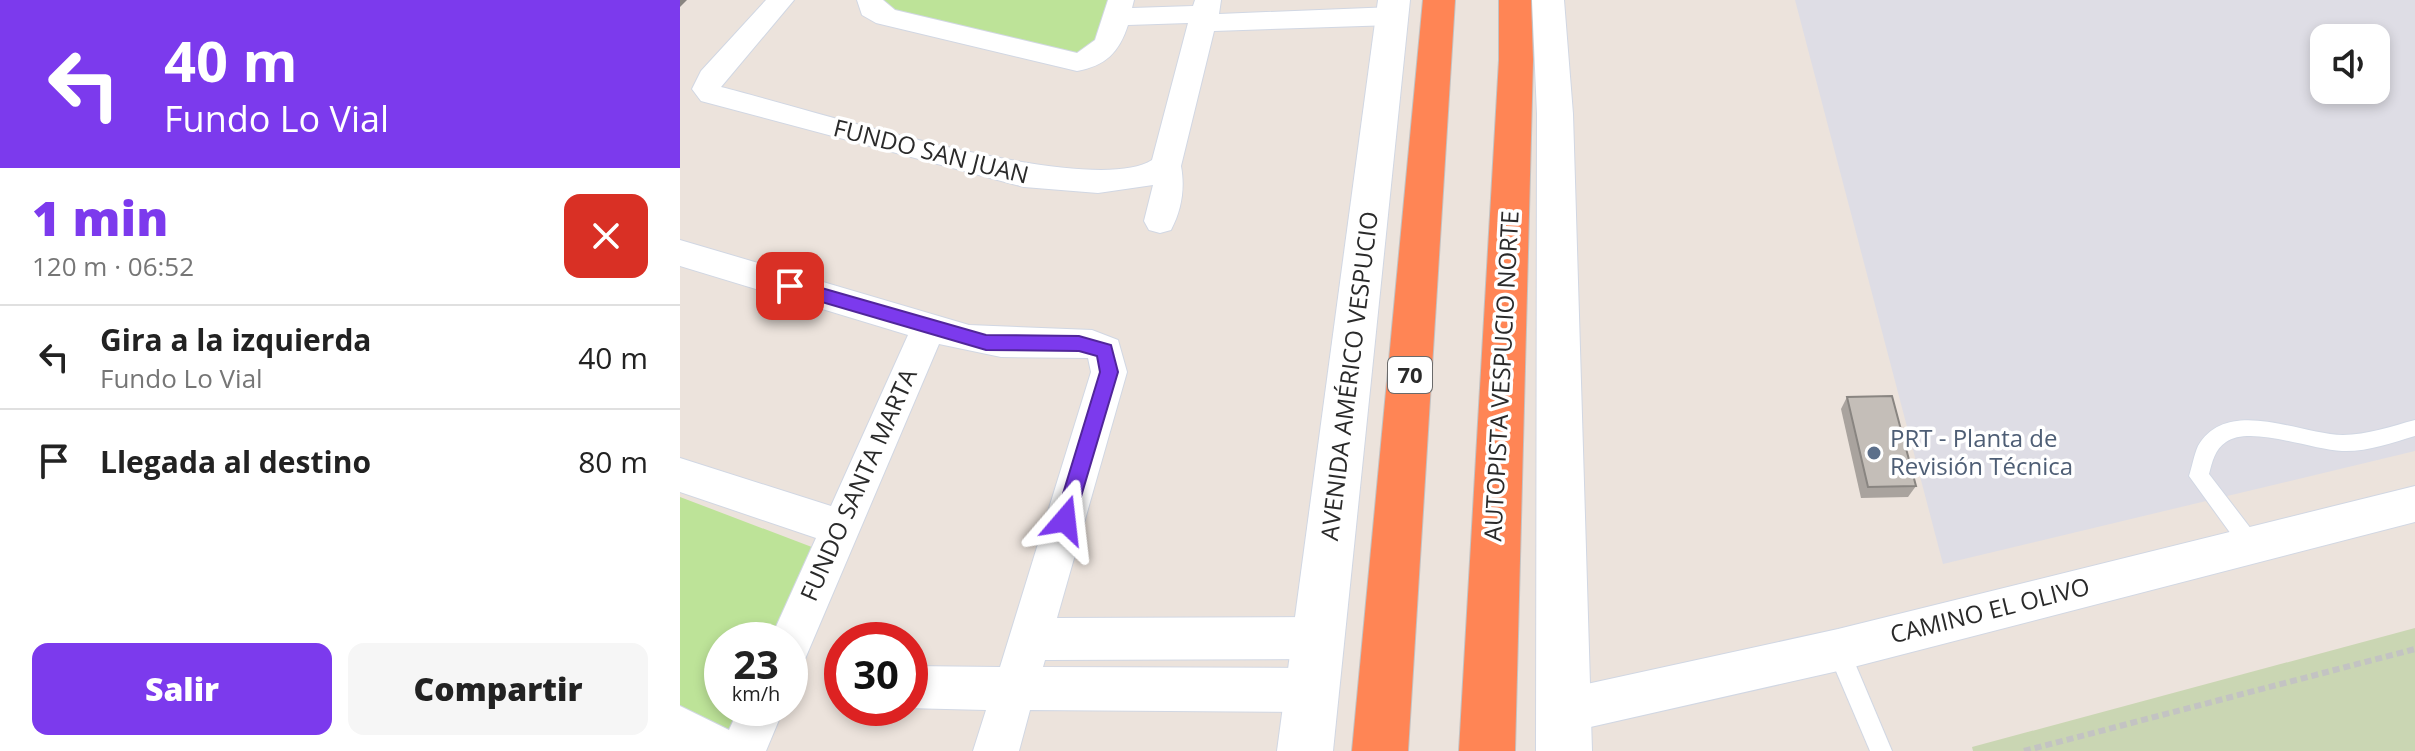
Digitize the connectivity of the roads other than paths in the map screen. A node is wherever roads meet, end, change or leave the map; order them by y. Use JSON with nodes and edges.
{"nodes":[{"id":1,"x":781,"y":0,"type":"edge"},
{"id":2,"x":1347,"y":0,"type":"edge"},
{"id":3,"x":1439,"y":0,"type":"edge"},
{"id":4,"x":1515,"y":0,"type":"edge"},
{"id":5,"x":1548,"y":0,"type":"edge"},
{"id":6,"x":870,"y":3,"type":"edge"},
{"id":7,"x":1118,"y":8,"type":"edge"},
{"id":8,"x":1393,"y":8,"type":"edge"},
{"id":9,"x":1206,"y":10,"type":"edge"},
{"id":10,"x":1164,"y":169,"type":"junction"},
{"id":11,"x":1160,"y":221,"type":"dead end"},
{"id":12,"x":680,"y":253,"type":"edge"},
{"id":13,"x":929,"y":327,"type":"junction"},
{"id":14,"x":2415,"y":428,"type":"edge"},
{"id":15,"x":680,"y":475,"type":"edge"},
{"id":16,"x":2415,"y":504,"type":"edge"},
{"id":17,"x":841,"y":528,"type":"junction"},
{"id":18,"x":2251,"y":545,"type":"junction"},
{"id":19,"x":800,"y":622,"type":"edge"},
{"id":20,"x":1318,"y":638,"type":"junction"},
{"id":21,"x":1029,"y":639,"type":"junction"},
{"id":22,"x":1165,"y":639,"type":"junction"},
{"id":23,"x":1838,"y":650,"type":"junction"},
{"id":24,"x":928,"y":689,"type":"edge"},
{"id":25,"x":1312,"y":690,"type":"junction"},
{"id":26,"x":1013,"y":691,"type":"junction"},
{"id":27,"x":1154,"y":691,"type":"junction"},
{"id":28,"x":754,"y":726,"type":"edge"},
{"id":29,"x":680,"y":728,"type":"edge"},
{"id":30,"x":1564,"y":731,"type":"edge"},
{"id":31,"x":722,"y":751,"type":"edge"},
{"id":32,"x":743,"y":751,"type":"edge"},
{"id":33,"x":996,"y":751,"type":"edge"},
{"id":34,"x":1305,"y":751,"type":"edge"},
{"id":35,"x":1380,"y":751,"type":"edge"},
{"id":36,"x":1487,"y":751,"type":"edge"},
{"id":37,"x":1881,"y":751,"type":"edge"}],
"edges":[{"from":1,"to":10,"type":"street","name":"FUNDO SAN JUAN"},
{"from":2,"to":9,"type":"street"},
{"from":3,"to":35,"type":"highway","number":"70"},
{"from":4,"to":36,"type":"highway","name":"AUTOPISTA VESPUCIO NORTE"},
{"from":5,"to":30,"type":"main road"},
{"from":6,"to":7,"type":"street"},
{"from":7,"to":9,"type":"street"},
{"from":8,"to":9,"type":"street"},
{"from":8,"to":20,"type":"main road","name":"AVENIDA AMÉRICO VESPUCIO"},
{"from":9,"to":10,"type":"street"},
{"from":10,"to":11,"type":"street"},
{"from":12,"to":13,"type":"street"},
{"from":13,"to":17,"type":"street","name":"FUNDO SANTA MARTA"},
{"from":13,"to":21,"type":"street"},
{"from":14,"to":18,"type":"lane"},
{"from":15,"to":17,"type":"street"},
{"from":16,"to":18,"type":"street","name":"CAMINO EL OLIVO"},
{"from":17,"to":19,"type":"street","name":"FUNDO SANTA MARTA"},
{"from":18,"to":23,"type":"street","name":"CAMINO EL OLIVO"},
{"from":20,"to":22,"type":"street"},
{"from":20,"to":25,"type":"main road","name":"AVENIDA AMÉRICO VESPUCIO"},
{"from":21,"to":22,"type":"street"},
{"from":21,"to":26,"type":"street"},
{"from":22,"to":27,"type":"street"},
{"from":23,"to":30,"type":"street","name":"CAMINO EL OLIVO"},
{"from":23,"to":37,"type":"lane"},
{"from":24,"to":26,"type":"street"},
{"from":25,"to":27,"type":"street"},
{"from":25,"to":34,"type":"main road","name":"AVENIDA AMÉRICO VESPUCIO"},
{"from":26,"to":27,"type":"street"},
{"from":26,"to":33,"type":"street"},
{"from":28,"to":32,"type":"street"},
{"from":29,"to":31,"type":"street"}]}
